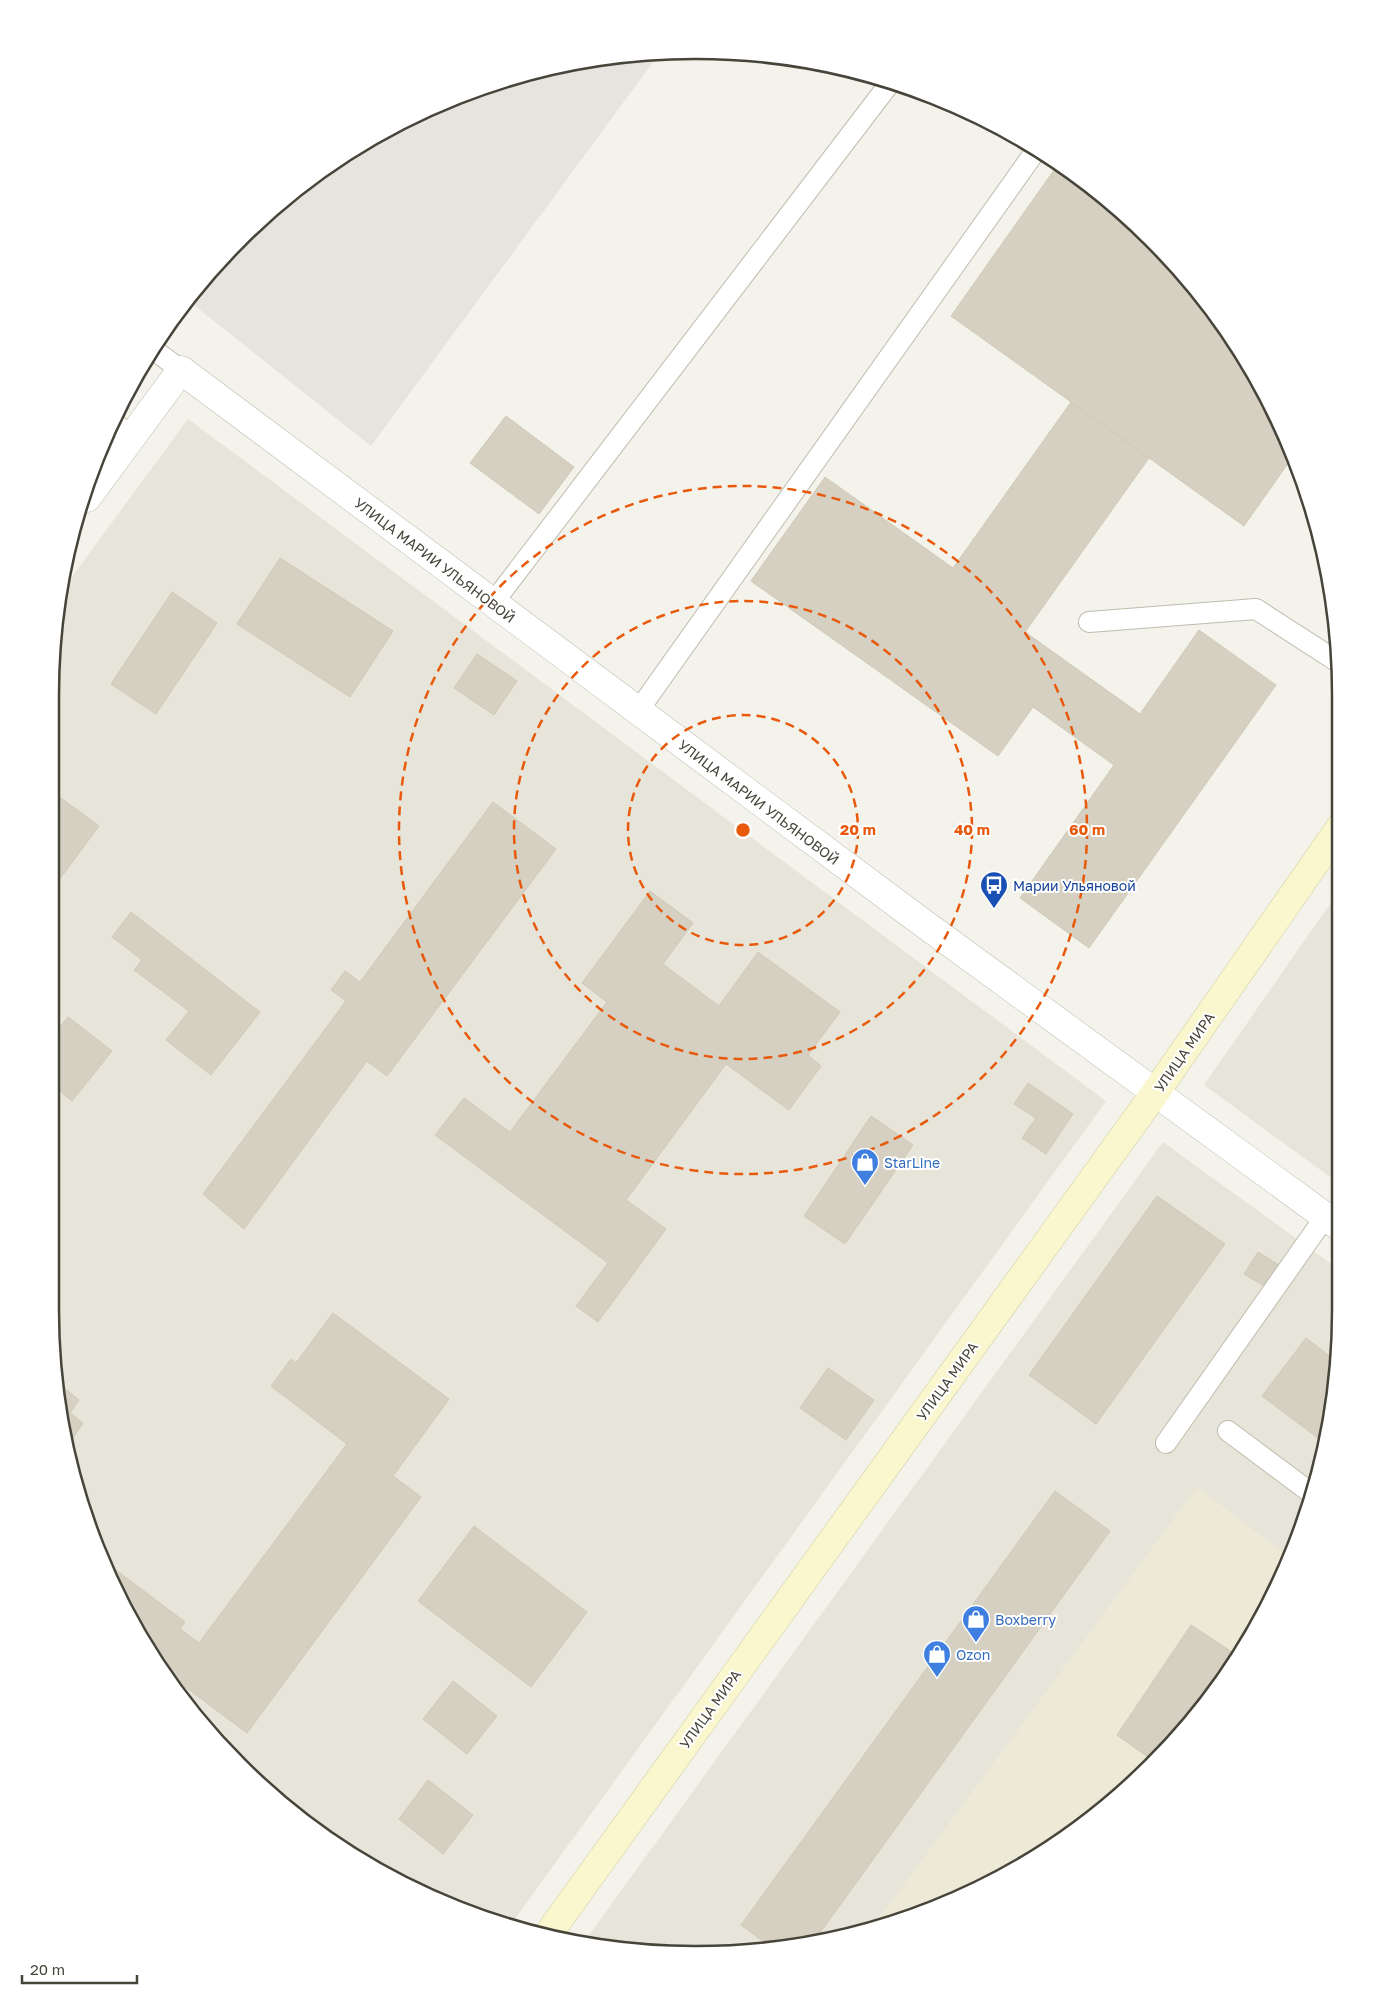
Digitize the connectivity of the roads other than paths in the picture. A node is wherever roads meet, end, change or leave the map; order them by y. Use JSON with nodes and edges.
{"nodes":[{"id":1,"x":886,"y":88,"type":"edge"},
{"id":2,"x":1033,"y":156,"type":"edge"},
{"id":3,"x":159,"y":354,"type":"edge"},
{"id":4,"x":181,"y":370,"type":"junction"},
{"id":5,"x":122,"y":429,"type":"edge"},
{"id":6,"x":99,"y":474,"type":"edge"},
{"id":7,"x":493,"y":603,"type":"junction"},
{"id":8,"x":1089,"y":622,"type":"dead end"},
{"id":9,"x":1331,"y":658,"type":"edge"},
{"id":10,"x":638,"y":711,"type":"junction"},
{"id":11,"x":1332,"y":839,"type":"edge"},
{"id":12,"x":1155,"y":1093,"type":"junction"},
{"id":13,"x":1332,"y":1221,"type":"edge"},
{"id":14,"x":1332,"y":1223,"type":"edge"},
{"id":15,"x":1228,"y":1431,"type":"dead end"},
{"id":16,"x":1166,"y":1443,"type":"dead end"},
{"id":17,"x":1306,"y":1489,"type":"edge"},
{"id":18,"x":551,"y":1930,"type":"edge"}],
"edges":[{"from":1,"to":7,"type":"lane"},
{"from":2,"to":10,"type":"lane"},
{"from":3,"to":4,"type":"lane"},
{"from":4,"to":5,"type":"street"},
{"from":4,"to":7,"type":"street","name":"УЛИЦА МАРИИ УЛЬЯНОВОЙ"},
{"from":5,"to":6,"type":"street"},
{"from":7,"to":10,"type":"street","name":"УЛИЦА МАРИИ УЛЬЯНОВОЙ"},
{"from":8,"to":9,"type":"lane"},
{"from":10,"to":12,"type":"street","name":"УЛИЦА МАРИИ УЛЬЯНОВОЙ"},
{"from":11,"to":12,"type":"main road","name":"УЛИЦА МИРА"},
{"from":12,"to":13,"type":"street","name":"УЛИЦА МАРИИ УЛЬЯНОВОЙ"},
{"from":12,"to":18,"type":"main road","name":"УЛИЦА МИРА"},
{"from":14,"to":16,"type":"lane"},
{"from":15,"to":17,"type":"lane"}]}
